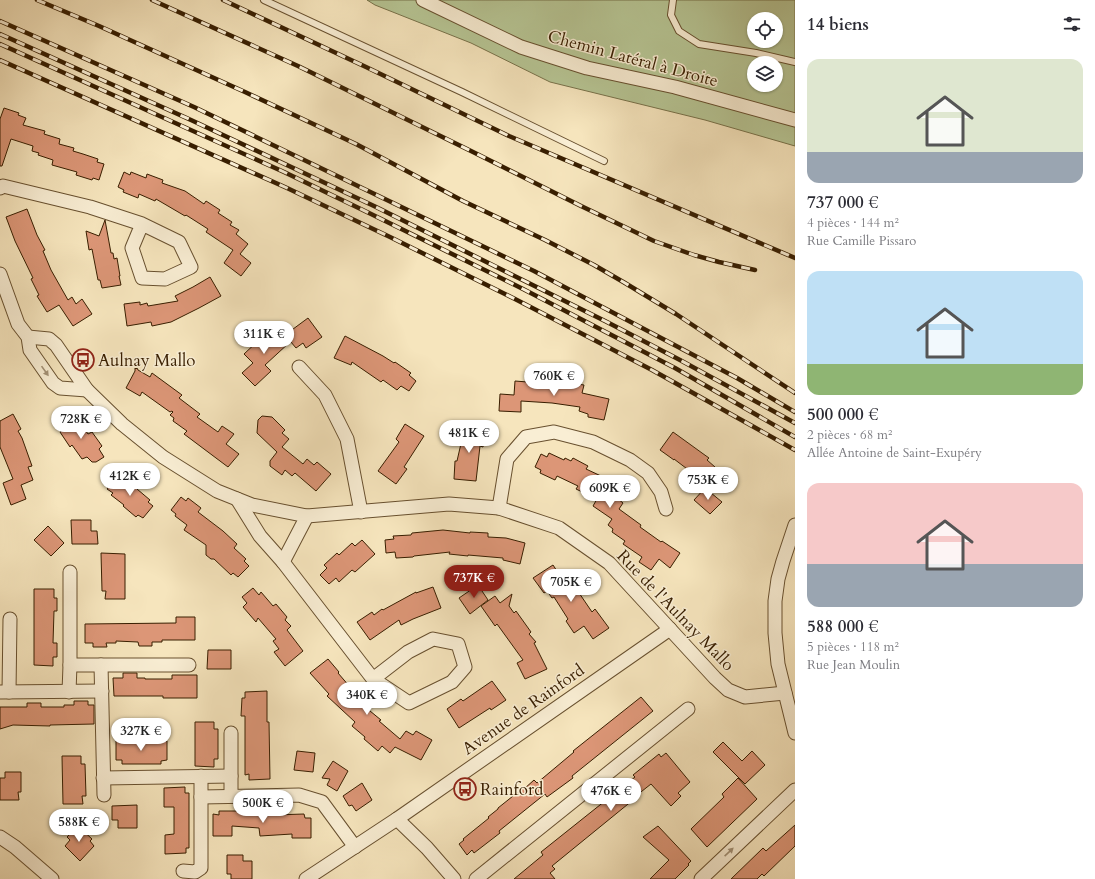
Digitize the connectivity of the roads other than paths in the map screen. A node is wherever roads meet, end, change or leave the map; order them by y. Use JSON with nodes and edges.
{"nodes":[{"id":1,"x":264,"y":0,"type":"edge"},
{"id":2,"x":423,"y":0,"type":"edge"},
{"id":3,"x":673,"y":0,"type":"edge"},
{"id":4,"x":795,"y":62,"type":"edge"},
{"id":5,"x":795,"y":120,"type":"edge"},
{"id":6,"x":604,"y":161,"type":"dead end"},
{"id":7,"x":1,"y":186,"type":"edge"},
{"id":8,"x":142,"y":224,"type":"junction"},
{"id":9,"x":0,"y":274,"type":"edge"},
{"id":10,"x":28,"y":337,"type":"junction"},
{"id":11,"x":299,"y":367,"type":"dead end"},
{"id":12,"x":87,"y":390,"type":"junction"},
{"id":13,"x":237,"y":499,"type":"junction"},
{"id":14,"x":499,"y":508,"type":"junction"},
{"id":15,"x":666,"y":509,"type":"dead end"},
{"id":16,"x":361,"y":512,"type":"junction"},
{"id":17,"x":307,"y":516,"type":"junction"},
{"id":18,"x":795,"y":525,"type":"edge"},
{"id":19,"x":283,"y":562,"type":"junction"},
{"id":20,"x":70,"y":572,"type":"dead end"},
{"id":21,"x":10,"y":619,"type":"dead end"},
{"id":22,"x":670,"y":629,"type":"junction"},
{"id":23,"x":70,"y":665,"type":"junction"},
{"id":24,"x":101,"y":665,"type":"junction"},
{"id":25,"x":189,"y":665,"type":"dead end"},
{"id":26,"x":373,"y":679,"type":"junction"},
{"id":27,"x":102,"y":691,"type":"junction"},
{"id":28,"x":4,"y":692,"type":"edge"},
{"id":29,"x":69,"y":692,"type":"junction"},
{"id":30,"x":785,"y":693,"type":"junction"},
{"id":31,"x":688,"y":709,"type":"dead end"},
{"id":32,"x":231,"y":733,"type":"dead end"},
{"id":33,"x":795,"y":733,"type":"edge"},
{"id":34,"x":201,"y":776,"type":"junction"},
{"id":35,"x":231,"y":776,"type":"junction"},
{"id":36,"x":103,"y":778,"type":"junction"},
{"id":37,"x":795,"y":790,"type":"edge"},
{"id":38,"x":104,"y":795,"type":"dead end"},
{"id":39,"x":231,"y":795,"type":"junction"},
{"id":40,"x":201,"y":797,"type":"junction"},
{"id":41,"x":397,"y":819,"type":"junction"},
{"id":42,"x":0,"y":837,"type":"edge"},
{"id":43,"x":355,"y":847,"type":"junction"},
{"id":44,"x":183,"y":871,"type":"dead end"},
{"id":45,"x":52,"y":879,"type":"edge"},
{"id":46,"x":306,"y":879,"type":"edge"},
{"id":47,"x":454,"y":879,"type":"edge"},
{"id":48,"x":476,"y":879,"type":"edge"},
{"id":49,"x":701,"y":879,"type":"edge"}],
"edges":[{"from":1,"to":6,"type":"lane"},
{"from":2,"to":5,"type":"street","name":"Chemin Latéral à Droite"},
{"from":3,"to":4,"type":"lane"},
{"from":7,"to":8,"type":"street"},
{"from":8,"to":8,"type":"street"},
{"from":9,"to":10,"type":"street"},
{"from":10,"to":12,"type":"street","name":"Rue de l'Aulnay Mallo"},
{"from":10,"to":12,"type":"street","one_way":true},
{"from":11,"to":16,"type":"street"},
{"from":12,"to":13,"type":"street","name":"Rue de l'Aulnay Mallo"},
{"from":13,"to":17,"type":"street","name":"Rue de l'Aulnay Mallo"},
{"from":13,"to":19,"type":"street"},
{"from":14,"to":15,"type":"street"},
{"from":14,"to":16,"type":"street","name":"Rue de l'Aulnay Mallo"},
{"from":14,"to":22,"type":"street","name":"Rue de l'Aulnay Mallo"},
{"from":16,"to":17,"type":"street","name":"Rue de l'Aulnay Mallo"},
{"from":17,"to":19,"type":"street"},
{"from":18,"to":30,"type":"street"},
{"from":19,"to":26,"type":"street"},
{"from":20,"to":23,"type":"street"},
{"from":21,"to":28,"type":"street"},
{"from":22,"to":30,"type":"street","name":"Rue de l'Aulnay Mallo"},
{"from":22,"to":41,"type":"street","name":"Avenue de Rainford"},
{"from":23,"to":24,"type":"street"},
{"from":23,"to":29,"type":"street"},
{"from":24,"to":25,"type":"street"},
{"from":24,"to":27,"type":"street"},
{"from":26,"to":26,"type":"street"},
{"from":27,"to":29,"type":"street"},
{"from":27,"to":36,"type":"street"},
{"from":28,"to":29,"type":"street"},
{"from":30,"to":33,"type":"street"},
{"from":31,"to":48,"type":"street"},
{"from":32,"to":35,"type":"street"},
{"from":34,"to":35,"type":"street"},
{"from":34,"to":36,"type":"street"},
{"from":34,"to":40,"type":"street"},
{"from":35,"to":39,"type":"street"},
{"from":36,"to":38,"type":"street"},
{"from":49,"to":37,"type":"street","one_way":true},
{"from":39,"to":40,"type":"street"},
{"from":39,"to":43,"type":"street"},
{"from":40,"to":44,"type":"street"},
{"from":41,"to":43,"type":"street","name":"Avenue de Rainford"},
{"from":41,"to":47,"type":"street"},
{"from":42,"to":45,"type":"street"},
{"from":43,"to":46,"type":"street","name":"Avenue de Rainford"}]}
